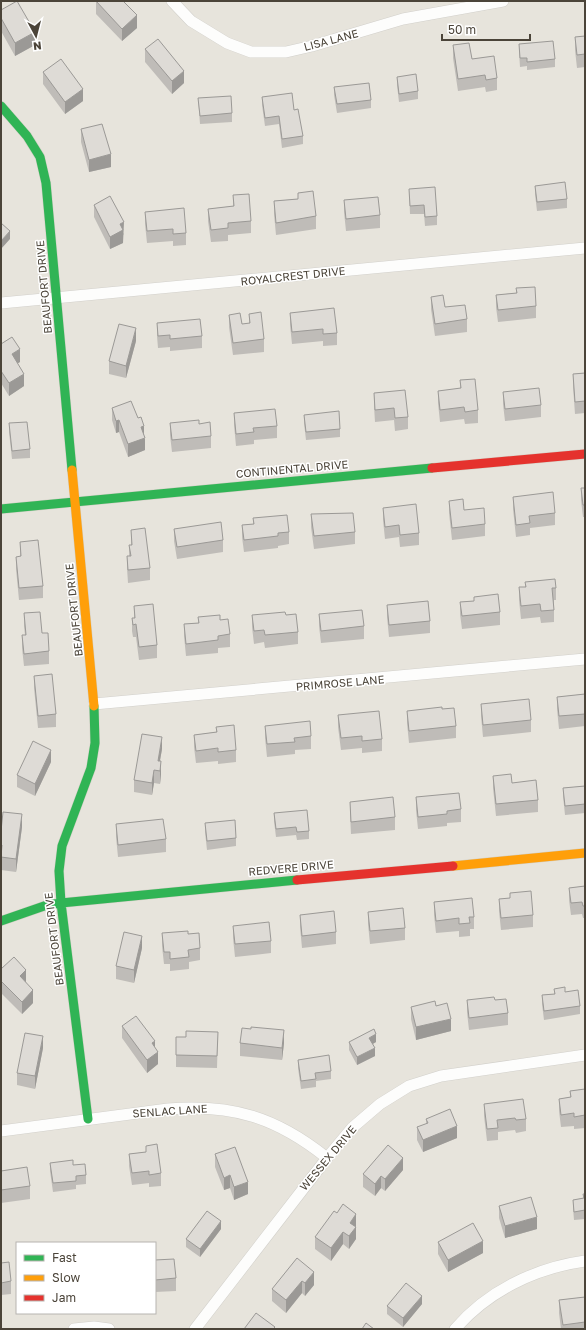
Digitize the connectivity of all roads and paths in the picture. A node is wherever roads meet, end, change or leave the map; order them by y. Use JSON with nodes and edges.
{"nodes":[{"id":1,"x":172,"y":1,"type":"edge"},
{"id":2,"x":503,"y":1,"type":"edge"},
{"id":3,"x":1,"y":106,"type":"edge"},
{"id":4,"x":585,"y":248,"type":"edge"},
{"id":5,"x":56,"y":297,"type":"junction"},
{"id":6,"x":1,"y":303,"type":"edge"},
{"id":7,"x":585,"y":454,"type":"edge"},
{"id":8,"x":76,"y":502,"type":"junction"},
{"id":9,"x":1,"y":509,"type":"edge"},
{"id":10,"x":585,"y":659,"type":"edge"},
{"id":11,"x":94,"y":704,"type":"junction"},
{"id":12,"x":585,"y":853,"type":"edge"},
{"id":13,"x":61,"y":903,"type":"junction"},
{"id":14,"x":1,"y":921,"type":"edge"},
{"id":15,"x":585,"y":1055,"type":"edge"},
{"id":16,"x":88,"y":1119,"type":"junction"},
{"id":17,"x":1,"y":1131,"type":"edge"},
{"id":18,"x":327,"y":1158,"type":"junction"},
{"id":19,"x":585,"y":1261,"type":"edge"},
{"id":20,"x":74,"y":1329,"type":"edge"},
{"id":21,"x":109,"y":1329,"type":"edge"},
{"id":22,"x":195,"y":1329,"type":"edge"},
{"id":23,"x":455,"y":1329,"type":"edge"}],
"edges":[{"from":1,"to":2,"type":"street","name":"LISA LANE"},
{"from":3,"to":5,"type":"street","name":"BEAUFORT DRIVE"},
{"from":4,"to":5,"type":"street","name":"ROYALCREST DRIVE"},
{"from":5,"to":6,"type":"street","name":"ROYALCREST DRIVE"},
{"from":5,"to":8,"type":"street","name":"BEAUFORT DRIVE"},
{"from":7,"to":8,"type":"street","name":"CONTINENTAL DRIVE"},
{"from":8,"to":9,"type":"street","name":"CONTINENTAL DRIVE"},
{"from":8,"to":11,"type":"street","name":"BEAUFORT DRIVE"},
{"from":10,"to":11,"type":"street","name":"PRIMROSE LANE"},
{"from":11,"to":13,"type":"street","name":"BEAUFORT DRIVE"},
{"from":12,"to":13,"type":"street","name":"REDVERE DRIVE"},
{"from":13,"to":14,"type":"street","name":"REDVERE DRIVE"},
{"from":13,"to":16,"type":"street","name":"BEAUFORT DRIVE"},
{"from":15,"to":18,"type":"street","name":"WESSEX DRIVE"},
{"from":16,"to":17,"type":"street","name":"SENLAC LANE"},
{"from":16,"to":18,"type":"street","name":"SENLAC LANE"},
{"from":18,"to":22,"type":"street","name":"WESSEX DRIVE"},
{"from":19,"to":23,"type":"street"},
{"from":20,"to":21,"type":"street"}]}
